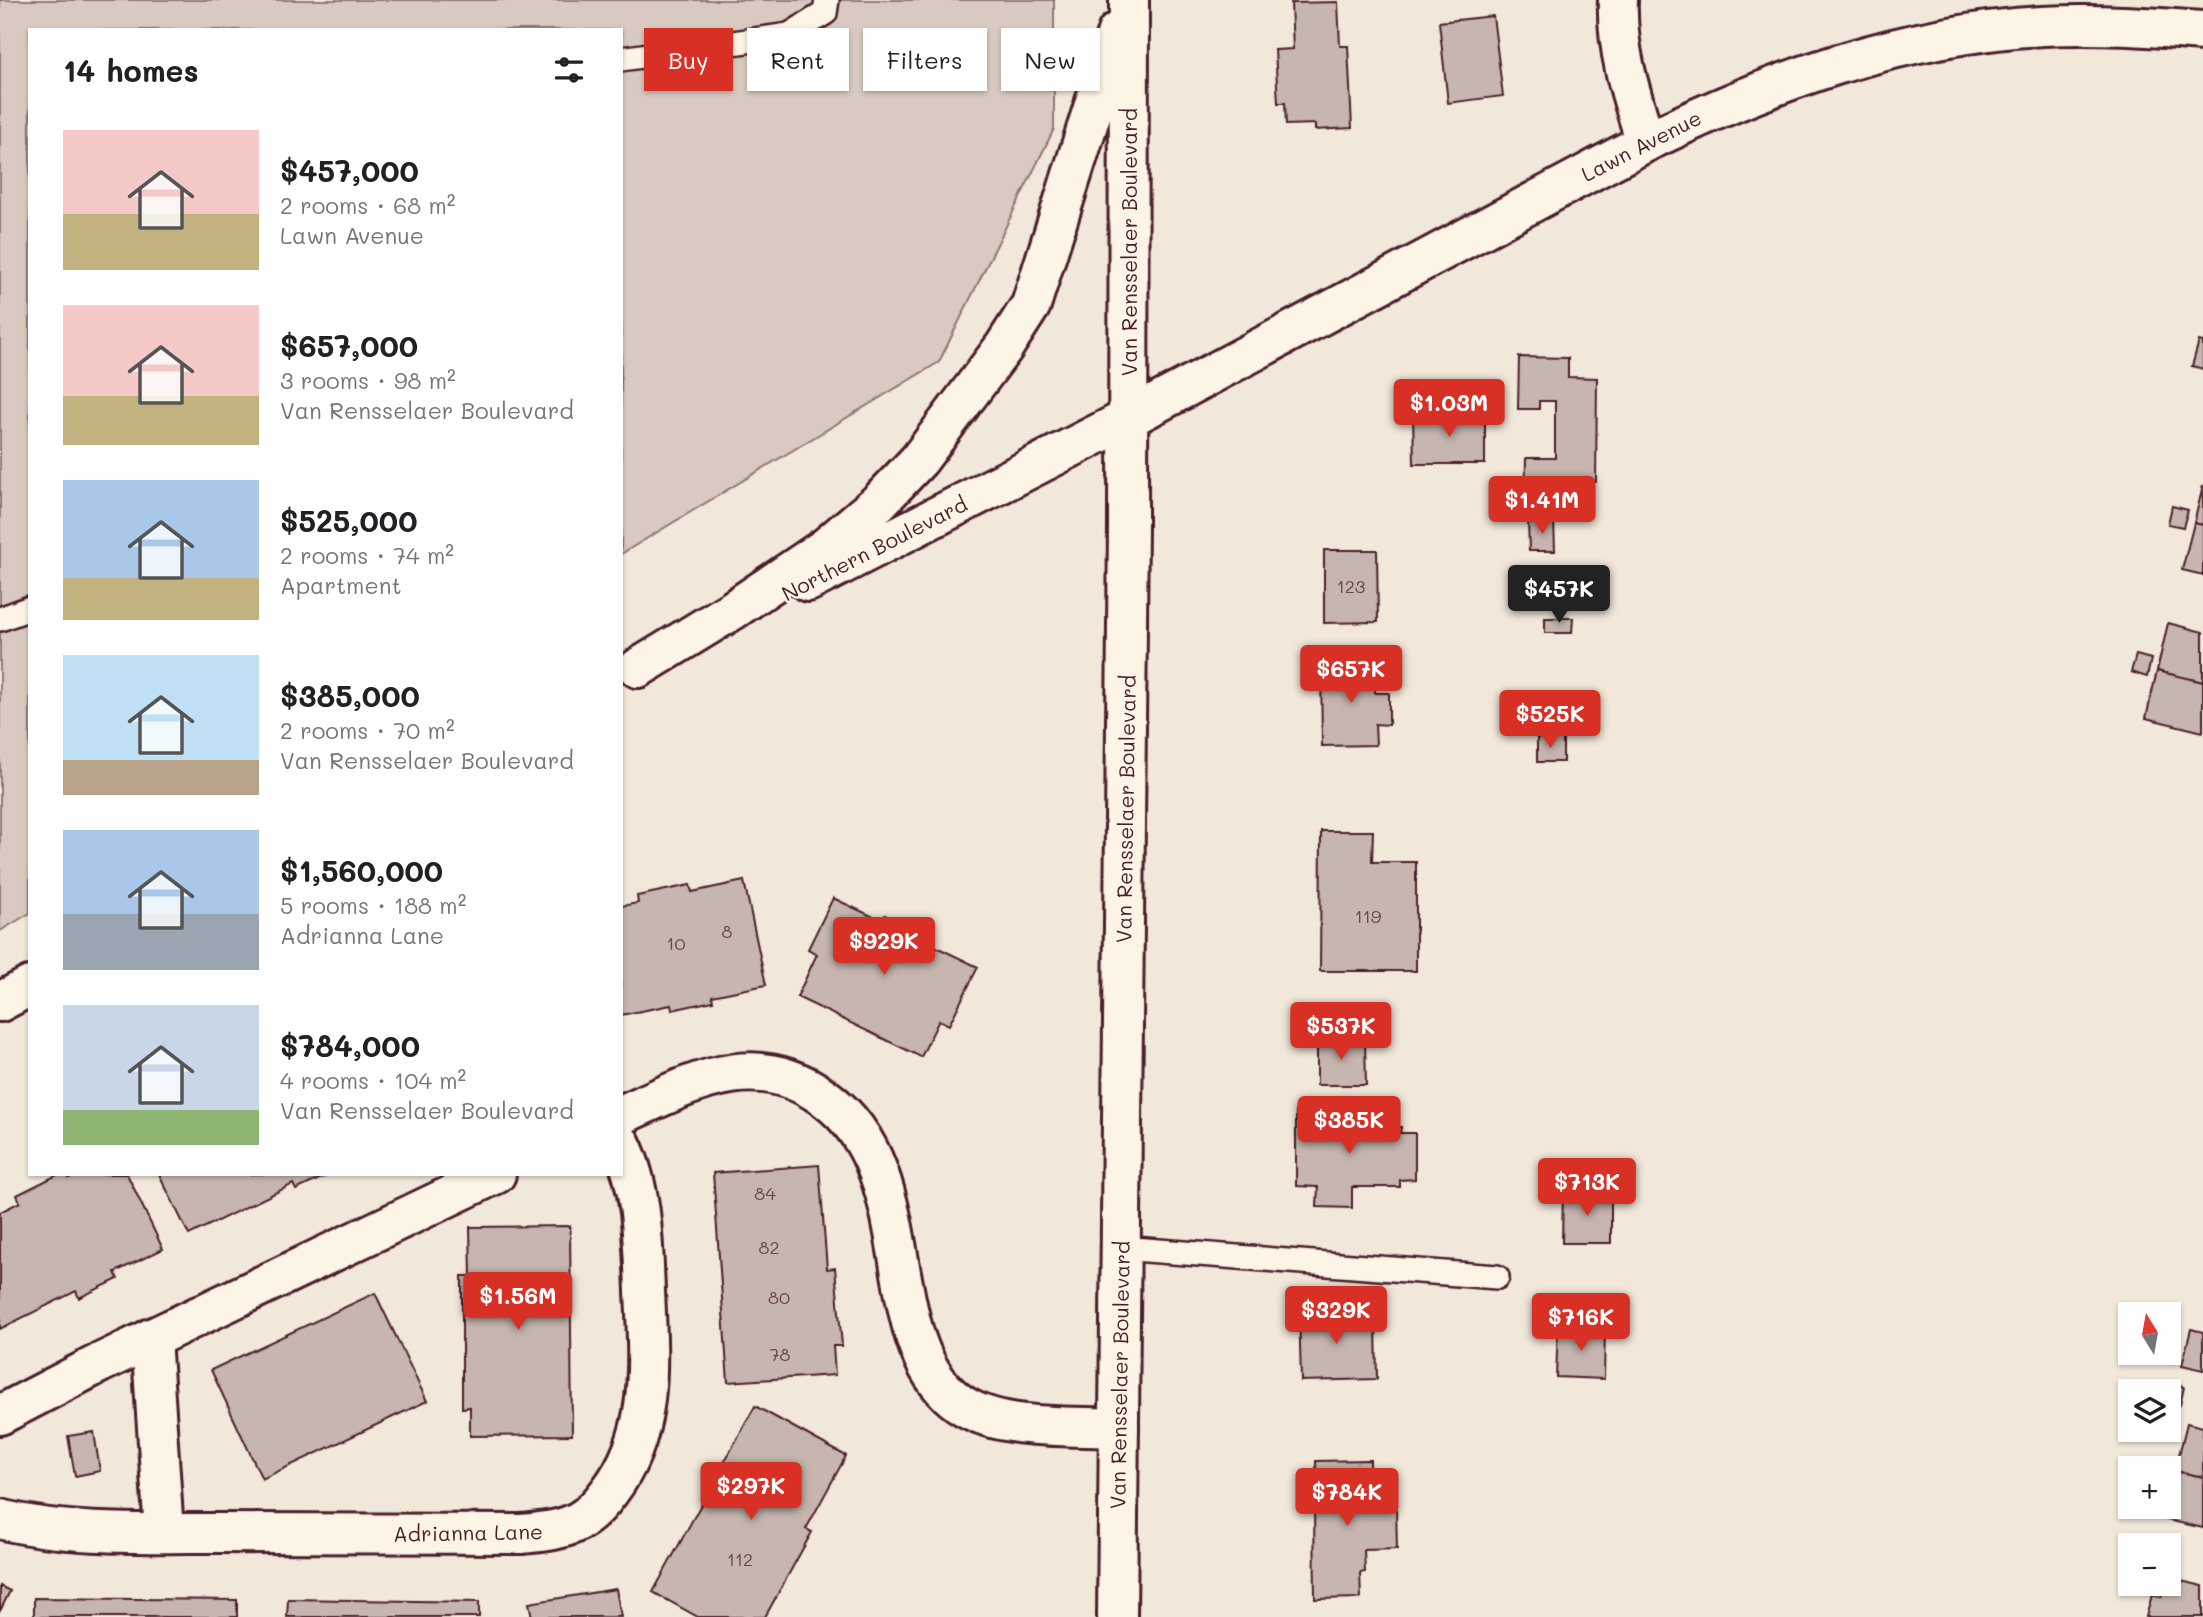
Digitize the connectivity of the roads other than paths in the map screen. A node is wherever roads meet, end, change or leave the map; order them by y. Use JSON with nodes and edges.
{"nodes":[{"id":1,"x":827,"y":0,"type":"edge"},
{"id":2,"x":1128,"y":0,"type":"edge"},
{"id":3,"x":1618,"y":0,"type":"edge"},
{"id":4,"x":2203,"y":30,"type":"edge"},
{"id":5,"x":623,"y":59,"type":"edge"},
{"id":6,"x":1646,"y":142,"type":"junction"},
{"id":7,"x":1127,"y":419,"type":"junction"},
{"id":8,"x":28,"y":609,"type":"edge"},
{"id":9,"x":0,"y":619,"type":"edge"},
{"id":10,"x":630,"y":673,"type":"edge"},
{"id":11,"x":28,"y":987,"type":"edge"},
{"id":12,"x":0,"y":1002,"type":"edge"},
{"id":13,"x":623,"y":1114,"type":"edge"},
{"id":14,"x":623,"y":1150,"type":"edge"},
{"id":15,"x":492,"y":1176,"type":"edge"},
{"id":16,"x":1121,"y":1248,"type":"junction"},
{"id":17,"x":1497,"y":1277,"type":"dead end"},
{"id":18,"x":150,"y":1338,"type":"junction"},
{"id":19,"x":0,"y":1415,"type":"edge"},
{"id":20,"x":1119,"y":1428,"type":"junction"},
{"id":21,"x":0,"y":1519,"type":"edge"},
{"id":22,"x":164,"y":1533,"type":"junction"},
{"id":23,"x":1117,"y":1617,"type":"edge"}],
"edges":[{"from":1,"to":5,"type":"lane"},
{"from":2,"to":7,"type":"street","name":"Van Rensselaer Boulevard"},
{"from":2,"to":10,"type":"street"},
{"from":3,"to":6,"type":"street"},
{"from":4,"to":6,"type":"street","name":"Lawn Avenue"},
{"from":6,"to":7,"type":"street","name":"Lawn Avenue"},
{"from":7,"to":10,"type":"street","name":"Northern Boulevard"},
{"from":7,"to":16,"type":"street","name":"Van Rensselaer Boulevard"},
{"from":8,"to":9,"type":"lane"},
{"from":11,"to":12,"type":"street"},
{"from":13,"to":20,"type":"street"},
{"from":14,"to":22,"type":"street","name":"Adrianna Lane"},
{"from":15,"to":18,"type":"street"},
{"from":16,"to":17,"type":"lane"},
{"from":16,"to":20,"type":"street","name":"Van Rensselaer Boulevard"},
{"from":18,"to":19,"type":"street"},
{"from":18,"to":22,"type":"street"},
{"from":20,"to":23,"type":"street","name":"Van Rensselaer Boulevard"},
{"from":21,"to":22,"type":"street","name":"Adrianna Lane"}]}
